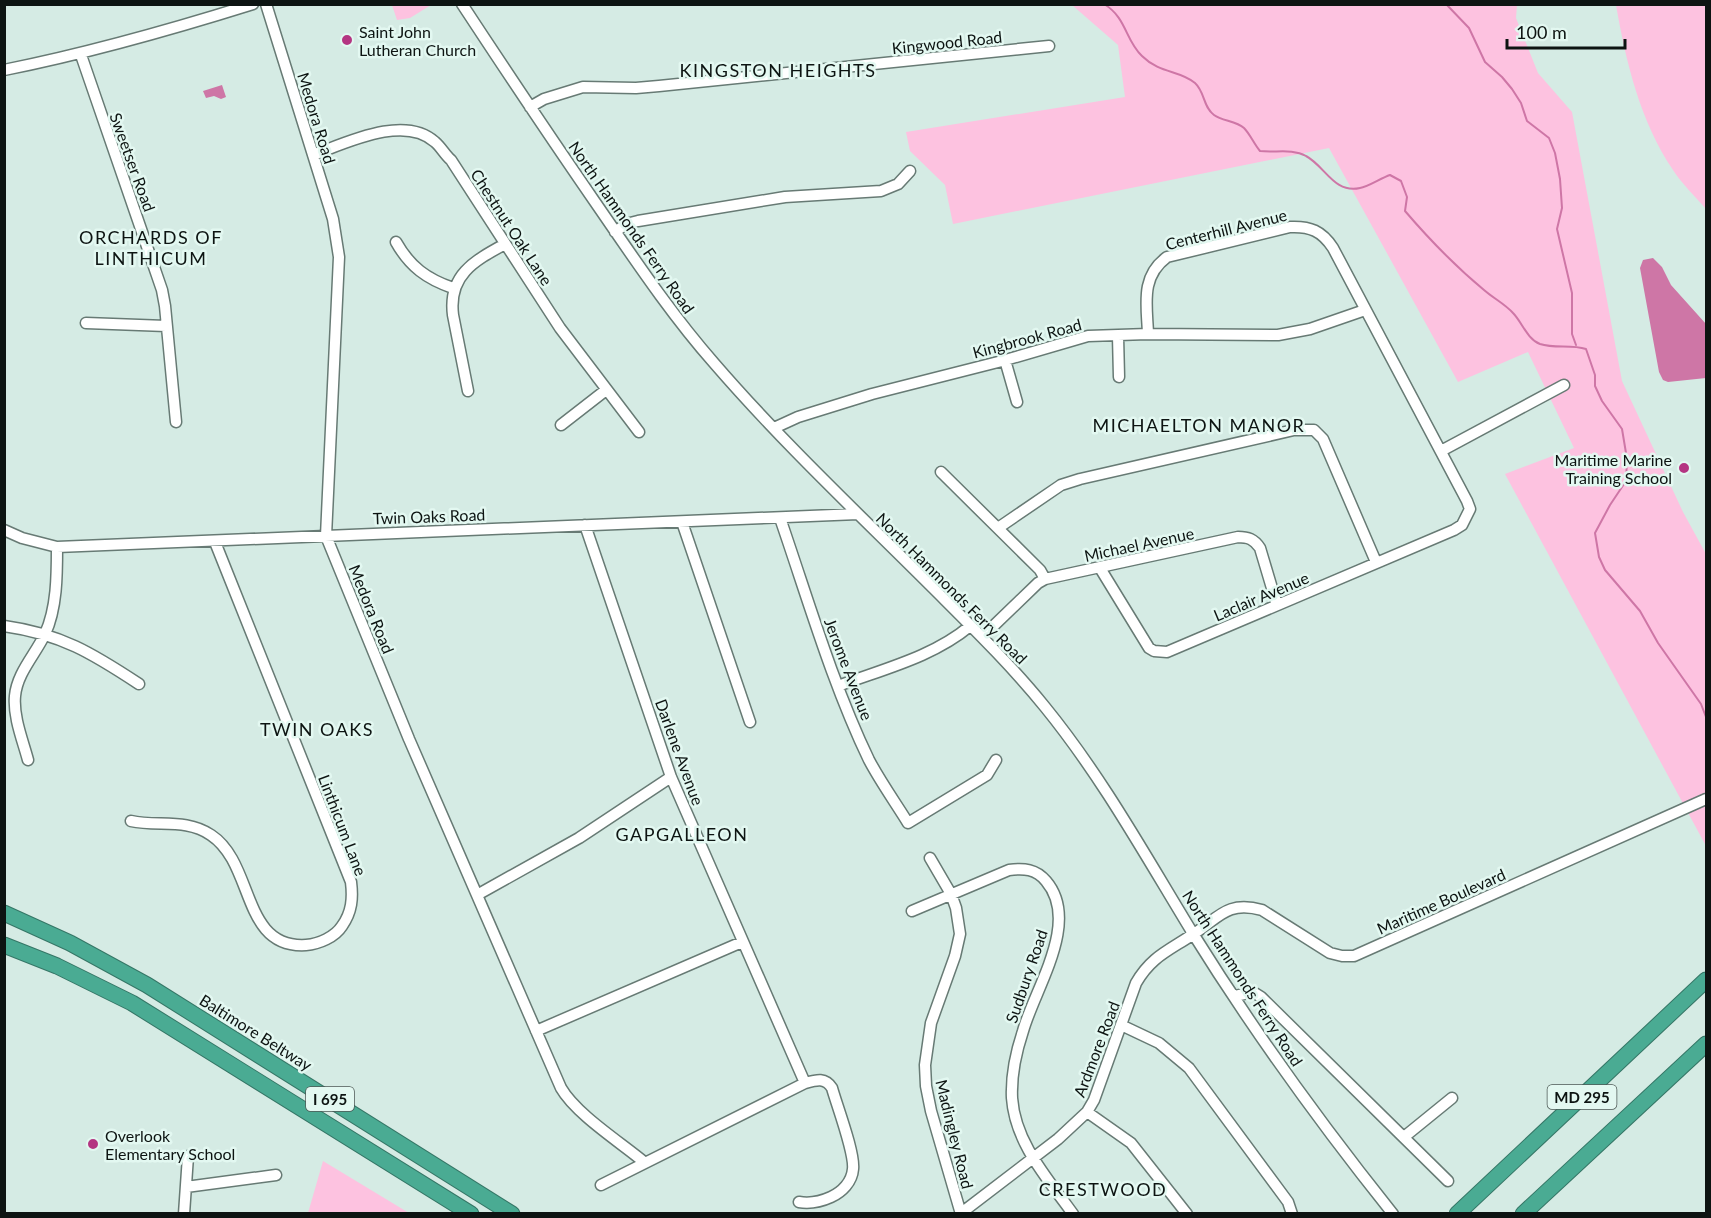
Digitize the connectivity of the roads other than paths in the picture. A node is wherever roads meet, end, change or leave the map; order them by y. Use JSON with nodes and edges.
{"nodes":[{"id":1,"x":253,"y":4,"type":"edge"},
{"id":2,"x":266,"y":4,"type":"edge"},
{"id":3,"x":462,"y":4,"type":"edge"},
{"id":4,"x":1049,"y":46,"type":"dead end"},
{"id":5,"x":81,"y":55,"type":"junction"},
{"id":6,"x":4,"y":70,"type":"edge"},
{"id":7,"x":530,"y":107,"type":"junction"},
{"id":8,"x":313,"y":155,"type":"junction"},
{"id":9,"x":910,"y":171,"type":"dead end"},
{"id":10,"x":615,"y":232,"type":"junction"},
{"id":11,"x":396,"y":242,"type":"dead end"},
{"id":12,"x":505,"y":244,"type":"junction"},
{"id":13,"x":453,"y":288,"type":"junction"},
{"id":14,"x":1365,"y":310,"type":"junction"},
{"id":15,"x":86,"y":323,"type":"dead end"},
{"id":16,"x":166,"y":326,"type":"junction"},
{"id":17,"x":1148,"y":334,"type":"junction"},
{"id":18,"x":1118,"y":336,"type":"junction"},
{"id":19,"x":1005,"y":360,"type":"junction"},
{"id":20,"x":1119,"y":377,"type":"dead end"},
{"id":21,"x":1564,"y":385,"type":"dead end"},
{"id":22,"x":606,"y":390,"type":"junction"},
{"id":23,"x":468,"y":391,"type":"dead end"},
{"id":24,"x":1017,"y":402,"type":"dead end"},
{"id":25,"x":176,"y":422,"type":"dead end"},
{"id":26,"x":561,"y":425,"type":"dead end"},
{"id":27,"x":774,"y":428,"type":"junction"},
{"id":28,"x":639,"y":432,"type":"dead end"},
{"id":29,"x":1441,"y":451,"type":"junction"},
{"id":30,"x":941,"y":472,"type":"dead end"},
{"id":31,"x":858,"y":514,"type":"junction"},
{"id":32,"x":1468,"y":517,"type":"joint"},
{"id":33,"x":780,"y":518,"type":"junction"},
{"id":34,"x":682,"y":522,"type":"junction"},
{"id":35,"x":585,"y":525,"type":"junction"},
{"id":36,"x":998,"y":528,"type":"junction"},
{"id":37,"x":4,"y":530,"type":"edge"},
{"id":38,"x":326,"y":536,"type":"junction"},
{"id":39,"x":215,"y":542,"type":"junction"},
{"id":40,"x":57,"y":547,"type":"junction"},
{"id":41,"x":1376,"y":562,"type":"junction"},
{"id":42,"x":1100,"y":568,"type":"junction"},
{"id":43,"x":1045,"y":579,"type":"junction"},
{"id":44,"x":1277,"y":605,"type":"junction"},
{"id":45,"x":4,"y":626,"type":"edge"},
{"id":46,"x":970,"y":626,"type":"junction"},
{"id":47,"x":45,"y":633,"type":"junction"},
{"id":48,"x":982,"y":637,"type":"junction"},
{"id":49,"x":139,"y":684,"type":"dead end"},
{"id":50,"x":838,"y":686,"type":"junction"},
{"id":51,"x":750,"y":722,"type":"dead end"},
{"id":52,"x":28,"y":760,"type":"dead end"},
{"id":53,"x":996,"y":760,"type":"dead end"},
{"id":54,"x":671,"y":777,"type":"junction"},
{"id":55,"x":1707,"y":799,"type":"edge"},
{"id":56,"x":131,"y":821,"type":"dead end"},
{"id":57,"x":930,"y":858,"type":"dead end"},
{"id":58,"x":951,"y":894,"type":"junction"},
{"id":59,"x":477,"y":895,"type":"junction"},
{"id":60,"x":4,"y":902,"type":"edge"},
{"id":61,"x":912,"y":910,"type":"dead end"},
{"id":62,"x":4,"y":913,"type":"edge"},
{"id":63,"x":1194,"y":934,"type":"junction"},
{"id":64,"x":742,"y":942,"type":"junction"},
{"id":65,"x":4,"y":945,"type":"edge"},
{"id":66,"x":1707,"y":980,"type":"edge"},
{"id":67,"x":147,"y":985,"type":"junction"},
{"id":68,"x":1235,"y":996,"type":"junction"},
{"id":69,"x":1121,"y":1025,"type":"junction"},
{"id":70,"x":536,"y":1031,"type":"junction"},
{"id":71,"x":1707,"y":1044,"type":"edge"},
{"id":72,"x":805,"y":1083,"type":"junction"},
{"id":73,"x":1452,"y":1098,"type":"dead end"},
{"id":74,"x":1087,"y":1112,"type":"junction"},
{"id":75,"x":1404,"y":1137,"type":"junction"},
{"id":76,"x":188,"y":1156,"type":"dead end"},
{"id":77,"x":1032,"y":1159,"type":"junction"},
{"id":78,"x":644,"y":1162,"type":"junction"},
{"id":79,"x":276,"y":1175,"type":"dead end"},
{"id":80,"x":1448,"y":1181,"type":"dead end"},
{"id":81,"x":601,"y":1185,"type":"dead end"},
{"id":82,"x":186,"y":1187,"type":"junction"},
{"id":83,"x":799,"y":1202,"type":"dead end"},
{"id":84,"x":961,"y":1213,"type":"edge"},
{"id":85,"x":184,"y":1214,"type":"edge"},
{"id":86,"x":471,"y":1214,"type":"edge"},
{"id":87,"x":512,"y":1214,"type":"edge"},
{"id":88,"x":1073,"y":1214,"type":"edge"},
{"id":89,"x":1187,"y":1214,"type":"edge"},
{"id":90,"x":1292,"y":1214,"type":"edge"},
{"id":91,"x":1393,"y":1214,"type":"edge"},
{"id":92,"x":1457,"y":1214,"type":"edge"},
{"id":93,"x":1523,"y":1214,"type":"edge"}],
"edges":[{"from":1,"to":5,"type":"street"},
{"from":2,"to":8,"type":"street","name":"Medora Road"},
{"from":3,"to":7,"type":"street","name":"North Hammonds Ferry Road"},
{"from":4,"to":7,"type":"street","name":"Kingwood Road"},
{"from":5,"to":6,"type":"street"},
{"from":5,"to":16,"type":"street","name":"Sweetser Road"},
{"from":7,"to":10,"type":"street","name":"North Hammonds Ferry Road"},
{"from":8,"to":12,"type":"street","name":"Chestnut Oak Lane"},
{"from":8,"to":38,"type":"street","name":"Medora Road"},
{"from":9,"to":10,"type":"street"},
{"from":10,"to":27,"type":"street","name":"North Hammonds Ferry Road"},
{"from":11,"to":13,"type":"street"},
{"from":12,"to":13,"type":"street"},
{"from":12,"to":22,"type":"street","name":"Chestnut Oak Lane"},
{"from":13,"to":23,"type":"street"},
{"from":14,"to":17,"type":"street","name":"Kingbrook Road"},
{"from":14,"to":17,"type":"street","name":"Centerhill Avenue"},
{"from":14,"to":29,"type":"street","name":"Centerhill Avenue"},
{"from":15,"to":16,"type":"street"},
{"from":16,"to":25,"type":"street","name":"Sweetser Road"},
{"from":17,"to":18,"type":"street","name":"Kingbrook Road"},
{"from":18,"to":19,"type":"street","name":"Kingbrook Road"},
{"from":18,"to":20,"type":"street"},
{"from":19,"to":24,"type":"street"},
{"from":19,"to":27,"type":"street","name":"Kingbrook Road"},
{"from":21,"to":29,"type":"street"},
{"from":22,"to":26,"type":"street"},
{"from":22,"to":28,"type":"street","name":"Chestnut Oak Lane"},
{"from":27,"to":31,"type":"street","name":"North Hammonds Ferry Road"},
{"from":29,"to":32,"type":"street","name":"Centerhill Avenue"},
{"from":30,"to":36,"type":"street"},
{"from":31,"to":33,"type":"street","name":"Twin Oaks Road"},
{"from":31,"to":46,"type":"street","name":"North Hammonds Ferry Road"},
{"from":32,"to":41,"type":"street","name":"Laclair Avenue"},
{"from":33,"to":34,"type":"street","name":"Twin Oaks Road"},
{"from":33,"to":50,"type":"street","name":"Jerome Avenue"},
{"from":34,"to":35,"type":"street","name":"Twin Oaks Road"},
{"from":34,"to":51,"type":"street"},
{"from":35,"to":38,"type":"street","name":"Twin Oaks Road"},
{"from":35,"to":54,"type":"street","name":"Darlene Avenue"},
{"from":36,"to":41,"type":"street"},
{"from":36,"to":43,"type":"street"},
{"from":37,"to":40,"type":"street","name":"Twin Oaks Road"},
{"from":38,"to":39,"type":"street","name":"Twin Oaks Road"},
{"from":38,"to":59,"type":"street","name":"Medora Road"},
{"from":39,"to":40,"type":"street","name":"Twin Oaks Road"},
{"from":39,"to":56,"type":"street","name":"Linthicum Lane"},
{"from":40,"to":47,"type":"street"},
{"from":41,"to":44,"type":"street","name":"Laclair Avenue"},
{"from":42,"to":43,"type":"street","name":"Michael Avenue"},
{"from":42,"to":44,"type":"street","name":"Michael Avenue"},
{"from":42,"to":44,"type":"street","name":"Laclair Avenue"},
{"from":43,"to":48,"type":"street","name":"Michael Avenue"},
{"from":45,"to":47,"type":"street"},
{"from":46,"to":48,"type":"street","name":"North Hammonds Ferry Road"},
{"from":46,"to":50,"type":"street"},
{"from":47,"to":49,"type":"street"},
{"from":47,"to":52,"type":"street"},
{"from":48,"to":63,"type":"street","name":"North Hammonds Ferry Road"},
{"from":50,"to":53,"type":"street","name":"Jerome Avenue"},
{"from":54,"to":59,"type":"street"},
{"from":54,"to":64,"type":"street","name":"Darlene Avenue"},
{"from":55,"to":63,"type":"street","name":"Maritime Boulevard"},
{"from":57,"to":58,"type":"street","name":"Madingley Road"},
{"from":58,"to":61,"type":"street","name":"Sudbury Road"},
{"from":58,"to":77,"type":"street","name":"Sudbury Road"},
{"from":58,"to":84,"type":"street","name":"Madingley Road"},
{"from":59,"to":70,"type":"street","name":"Medora Road"},
{"from":60,"to":67,"type":"highway"},
{"from":62,"to":67,"type":"highway","name":"Baltimore Beltway","number":"I 695"},
{"from":63,"to":68,"type":"street","name":"North Hammonds Ferry Road"},
{"from":63,"to":69,"type":"street","name":"Ardmore Road"},
{"from":64,"to":70,"type":"street"},
{"from":64,"to":72,"type":"street","name":"Darlene Avenue"},
{"from":65,"to":86,"type":"highway","number":"I 695"},
{"from":66,"to":92,"type":"highway","number":"MD 295"},
{"from":67,"to":87,"type":"highway","name":"Baltimore Beltway","number":"I 695"},
{"from":68,"to":75,"type":"street"},
{"from":68,"to":91,"type":"street","name":"North Hammonds Ferry Road"},
{"from":69,"to":74,"type":"street","name":"Ardmore Road"},
{"from":69,"to":90,"type":"street"},
{"from":70,"to":78,"type":"street","name":"Medora Road"},
{"from":71,"to":93,"type":"highway","number":"MD 295"},
{"from":72,"to":78,"type":"street"},
{"from":72,"to":83,"type":"street"},
{"from":73,"to":75,"type":"street"},
{"from":74,"to":77,"type":"street","name":"Ardmore Road"},
{"from":74,"to":89,"type":"street"},
{"from":75,"to":80,"type":"street"},
{"from":76,"to":82,"type":"street"},
{"from":77,"to":84,"type":"street","name":"Ardmore Road"},
{"from":77,"to":88,"type":"street","name":"Sudbury Road"},
{"from":78,"to":81,"type":"street"},
{"from":79,"to":82,"type":"street"},
{"from":82,"to":85,"type":"street"}]}
